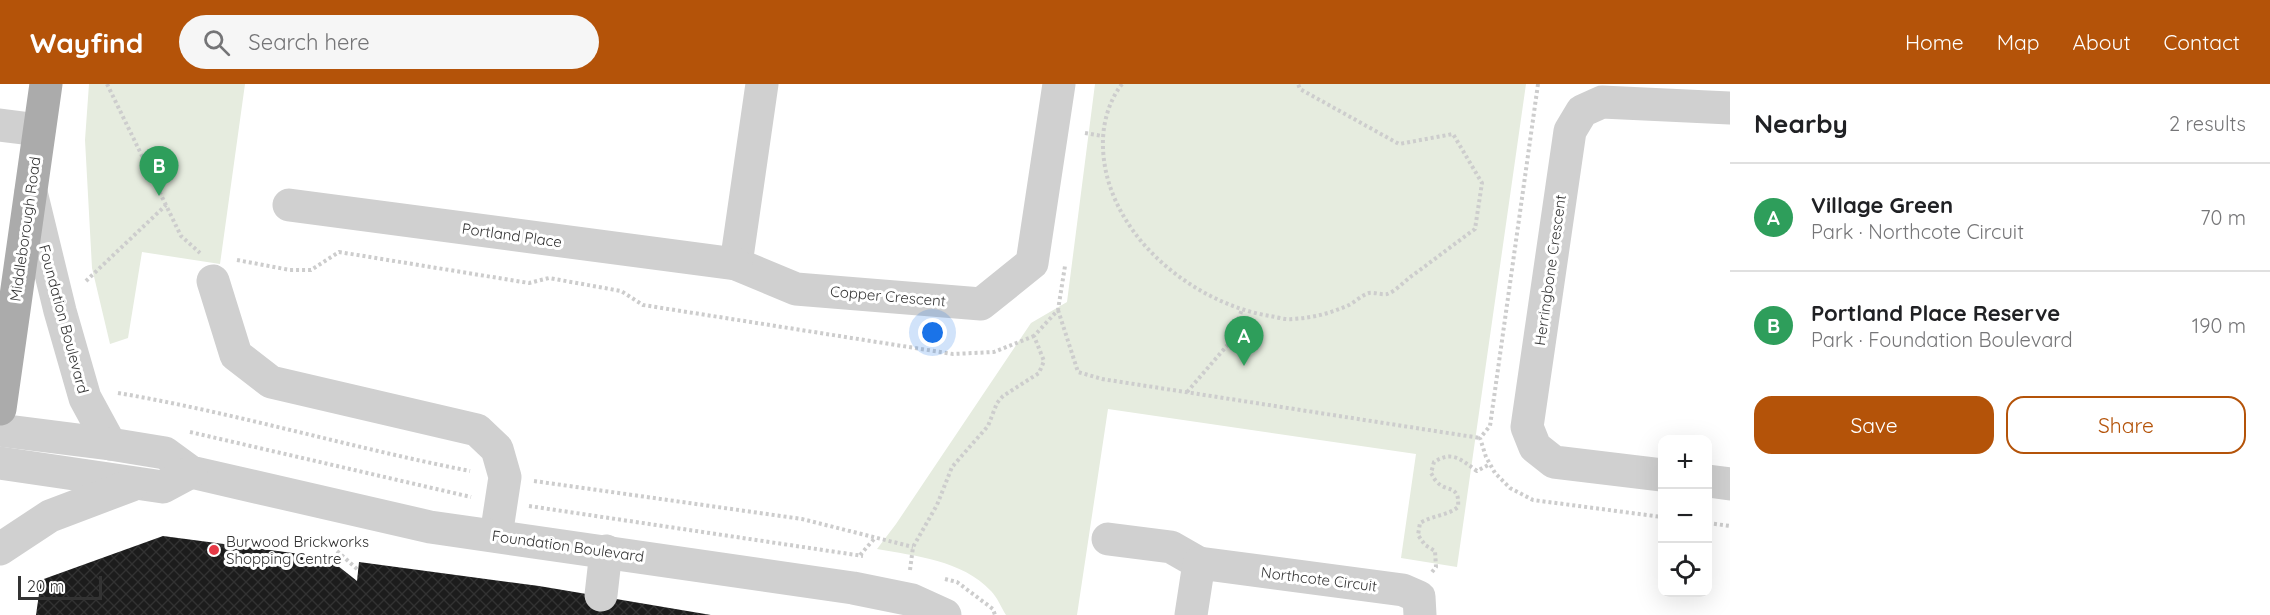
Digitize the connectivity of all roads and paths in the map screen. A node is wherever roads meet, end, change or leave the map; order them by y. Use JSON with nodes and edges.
{"nodes":[{"id":1,"x":46,"y":84,"type":"edge"},
{"id":2,"x":107,"y":84,"type":"edge"},
{"id":3,"x":762,"y":84,"type":"edge"},
{"id":4,"x":1059,"y":84,"type":"edge"},
{"id":5,"x":1122,"y":84,"type":"edge"},
{"id":6,"x":1298,"y":84,"type":"edge"},
{"id":7,"x":1730,"y":108,"type":"edge"},
{"id":8,"x":1086,"y":123,"type":"dead end"},
{"id":9,"x":0,"y":125,"type":"edge"},
{"id":10,"x":39,"y":130,"type":"junction"},
{"id":11,"x":1102,"y":136,"type":"junction"},
{"id":12,"x":31,"y":190,"type":"junction"},
{"id":13,"x":166,"y":205,"type":"junction"},
{"id":14,"x":289,"y":205,"type":"dead end"},
{"id":15,"x":1065,"y":263,"type":"dead end"},
{"id":16,"x":736,"y":264,"type":"junction"},
{"id":17,"x":216,"y":265,"type":"junction"},
{"id":18,"x":86,"y":281,"type":"dead end"},
{"id":19,"x":1242,"y":309,"type":"junction"},
{"id":20,"x":1058,"y":310,"type":"junction"},
{"id":21,"x":1034,"y":336,"type":"junction"},
{"id":22,"x":117,"y":392,"type":"dead end"},
{"id":23,"x":1187,"y":392,"type":"junction"},
{"id":24,"x":121,"y":401,"type":"dead end"},
{"id":25,"x":0,"y":409,"type":"edge"},
{"id":26,"x":0,"y":430,"type":"edge"},
{"id":27,"x":185,"y":431,"type":"dead end"},
{"id":28,"x":1480,"y":438,"type":"dead end"},
{"id":29,"x":110,"y":444,"type":"junction"},
{"id":30,"x":0,"y":463,"type":"edge"},
{"id":31,"x":1490,"y":464,"type":"dead end"},
{"id":32,"x":191,"y":472,"type":"junction"},
{"id":33,"x":1658,"y":475,"type":"edge"},
{"id":34,"x":1712,"y":482,"type":"edge"},
{"id":35,"x":134,"y":484,"type":"junction"},
{"id":36,"x":1730,"y":484,"type":"edge"},
{"id":37,"x":500,"y":501,"type":"junction"},
{"id":38,"x":1712,"y":524,"type":"edge"},
{"id":39,"x":1730,"y":526,"type":"edge"},
{"id":40,"x":496,"y":536,"type":"junction"},
{"id":41,"x":1108,"y":538,"type":"dead end"},
{"id":42,"x":0,"y":549,"type":"edge"},
{"id":43,"x":337,"y":551,"type":"dead end"},
{"id":44,"x":606,"y":551,"type":"junction"},
{"id":45,"x":870,"y":560,"type":"dead end"},
{"id":46,"x":1199,"y":563,"type":"junction"},
{"id":47,"x":900,"y":568,"type":"dead end"},
{"id":48,"x":358,"y":570,"type":"dead end"},
{"id":49,"x":910,"y":570,"type":"junction"},
{"id":50,"x":919,"y":573,"type":"dead end"},
{"id":51,"x":938,"y":577,"type":"dead end"},
{"id":52,"x":601,"y":595,"type":"dead end"},
{"id":53,"x":1416,"y":604,"type":"edge"},
{"id":54,"x":945,"y":615,"type":"edge"},
{"id":55,"x":995,"y":615,"type":"edge"},
{"id":56,"x":1191,"y":615,"type":"edge"}],
"edges":[{"from":1,"to":10,"type":"main road","name":"Middleborough Road"},
{"from":2,"to":13,"type":"path"},
{"from":3,"to":16,"type":"street"},
{"from":4,"to":16,"type":"street","name":"Copper Crescent"},
{"from":5,"to":11,"type":"path"},
{"from":6,"to":19,"type":"path"},
{"from":7,"to":33,"type":"street","name":"Herringbone Crescent"},
{"from":8,"to":11,"type":"path"},
{"from":9,"to":10,"type":"street"},
{"from":10,"to":12,"type":"main road","name":"Middleborough Road"},
{"from":11,"to":19,"type":"path"},
{"from":12,"to":25,"type":"main road","name":"Middleborough Road"},
{"from":12,"to":29,"type":"street","name":"Foundation Boulevard"},
{"from":13,"to":17,"type":"path"},
{"from":13,"to":18,"type":"path"},
{"from":14,"to":16,"type":"street","name":"Portland Place"},
{"from":15,"to":20,"type":"path"},
{"from":17,"to":21,"type":"path"},
{"from":17,"to":37,"type":"street"},
{"from":19,"to":23,"type":"path"},
{"from":20,"to":21,"type":"path"},
{"from":20,"to":23,"type":"path"},
{"from":21,"to":49,"type":"path"},
{"from":22,"to":24,"type":"path"},
{"from":23,"to":28,"type":"path"},
{"from":26,"to":29,"type":"street","name":"Foundation Boulevard"},
{"from":27,"to":37,"type":"path"},
{"from":29,"to":32,"type":"street","name":"Foundation Boulevard"},
{"from":30,"to":35,"type":"street"},
{"from":31,"to":53,"type":"path"},
{"from":32,"to":35,"type":"street"},
{"from":32,"to":40,"type":"street","name":"Foundation Boulevard"},
{"from":34,"to":36,"type":"street"},
{"from":35,"to":42,"type":"street"},
{"from":37,"to":40,"type":"street"},
{"from":37,"to":45,"type":"path"},
{"from":38,"to":39,"type":"path"},
{"from":40,"to":44,"type":"street","name":"Foundation Boulevard"},
{"from":41,"to":46,"type":"street","name":"Northcote Circuit"},
{"from":43,"to":48,"type":"path"},
{"from":44,"to":52,"type":"street"},
{"from":44,"to":54,"type":"street","name":"Foundation Boulevard"},
{"from":46,"to":53,"type":"street","name":"Northcote Circuit"},
{"from":46,"to":56,"type":"street"},
{"from":47,"to":49,"type":"path"},
{"from":49,"to":50,"type":"path"},
{"from":51,"to":55,"type":"path"}]}
